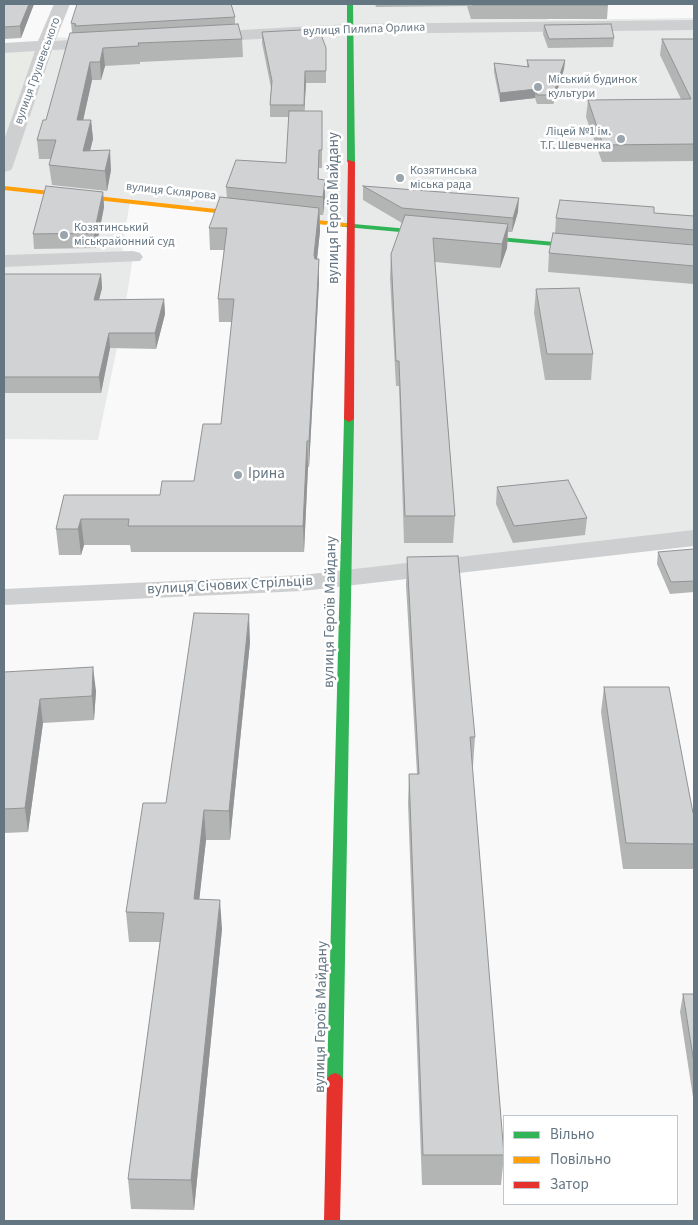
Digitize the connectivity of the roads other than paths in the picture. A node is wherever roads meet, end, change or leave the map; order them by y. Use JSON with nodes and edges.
{"nodes":[{"id":1,"x":62,"y":4,"type":"edge"},
{"id":2,"x":350,"y":4,"type":"edge"},
{"id":3,"x":694,"y":25,"type":"edge"},
{"id":4,"x":350,"y":29,"type":"junction"},
{"id":5,"x":188,"y":38,"type":"edge"},
{"id":6,"x":119,"y":42,"type":"edge"},
{"id":7,"x":46,"y":46,"type":"junction"},
{"id":8,"x":4,"y":48,"type":"edge"},
{"id":9,"x":4,"y":166,"type":"edge"},
{"id":10,"x":4,"y":188,"type":"edge"},
{"id":11,"x":351,"y":225,"type":"junction"},
{"id":12,"x":596,"y":248,"type":"edge"},
{"id":13,"x":133,"y":257,"type":"dead end"},
{"id":14,"x":4,"y":261,"type":"edge"},
{"id":15,"x":694,"y":538,"type":"edge"},
{"id":16,"x":347,"y":578,"type":"junction"},
{"id":17,"x":4,"y":597,"type":"edge"},
{"id":18,"x":332,"y":1221,"type":"edge"}],
"edges":[{"from":1,"to":7,"type":"street","name":"вулиця Грушевського"},
{"from":2,"to":4,"type":"street","name":"вулиця Героїв Майдану"},
{"from":3,"to":4,"type":"street","name":"вулиця Пилипа Орлика"},
{"from":4,"to":5,"type":"street","name":"вулиця Пилипа Орлика"},
{"from":4,"to":11,"type":"street","name":"вулиця Героїв Майдану"},
{"from":6,"to":7,"type":"street"},
{"from":7,"to":8,"type":"street"},
{"from":7,"to":9,"type":"street","name":"вулиця Грушевського"},
{"from":10,"to":11,"type":"street","name":"вулиця Склярова"},
{"from":11,"to":12,"type":"street","name":"вулиця Склярова"},
{"from":11,"to":16,"type":"street","name":"вулиця Героїв Майдану"},
{"from":13,"to":14,"type":"street"},
{"from":15,"to":16,"type":"street","name":"вулиця Січових Стрільців"},
{"from":16,"to":17,"type":"street","name":"вулиця Січових Стрільців"},
{"from":16,"to":18,"type":"street","name":"вулиця Героїв Майдану"}]}
